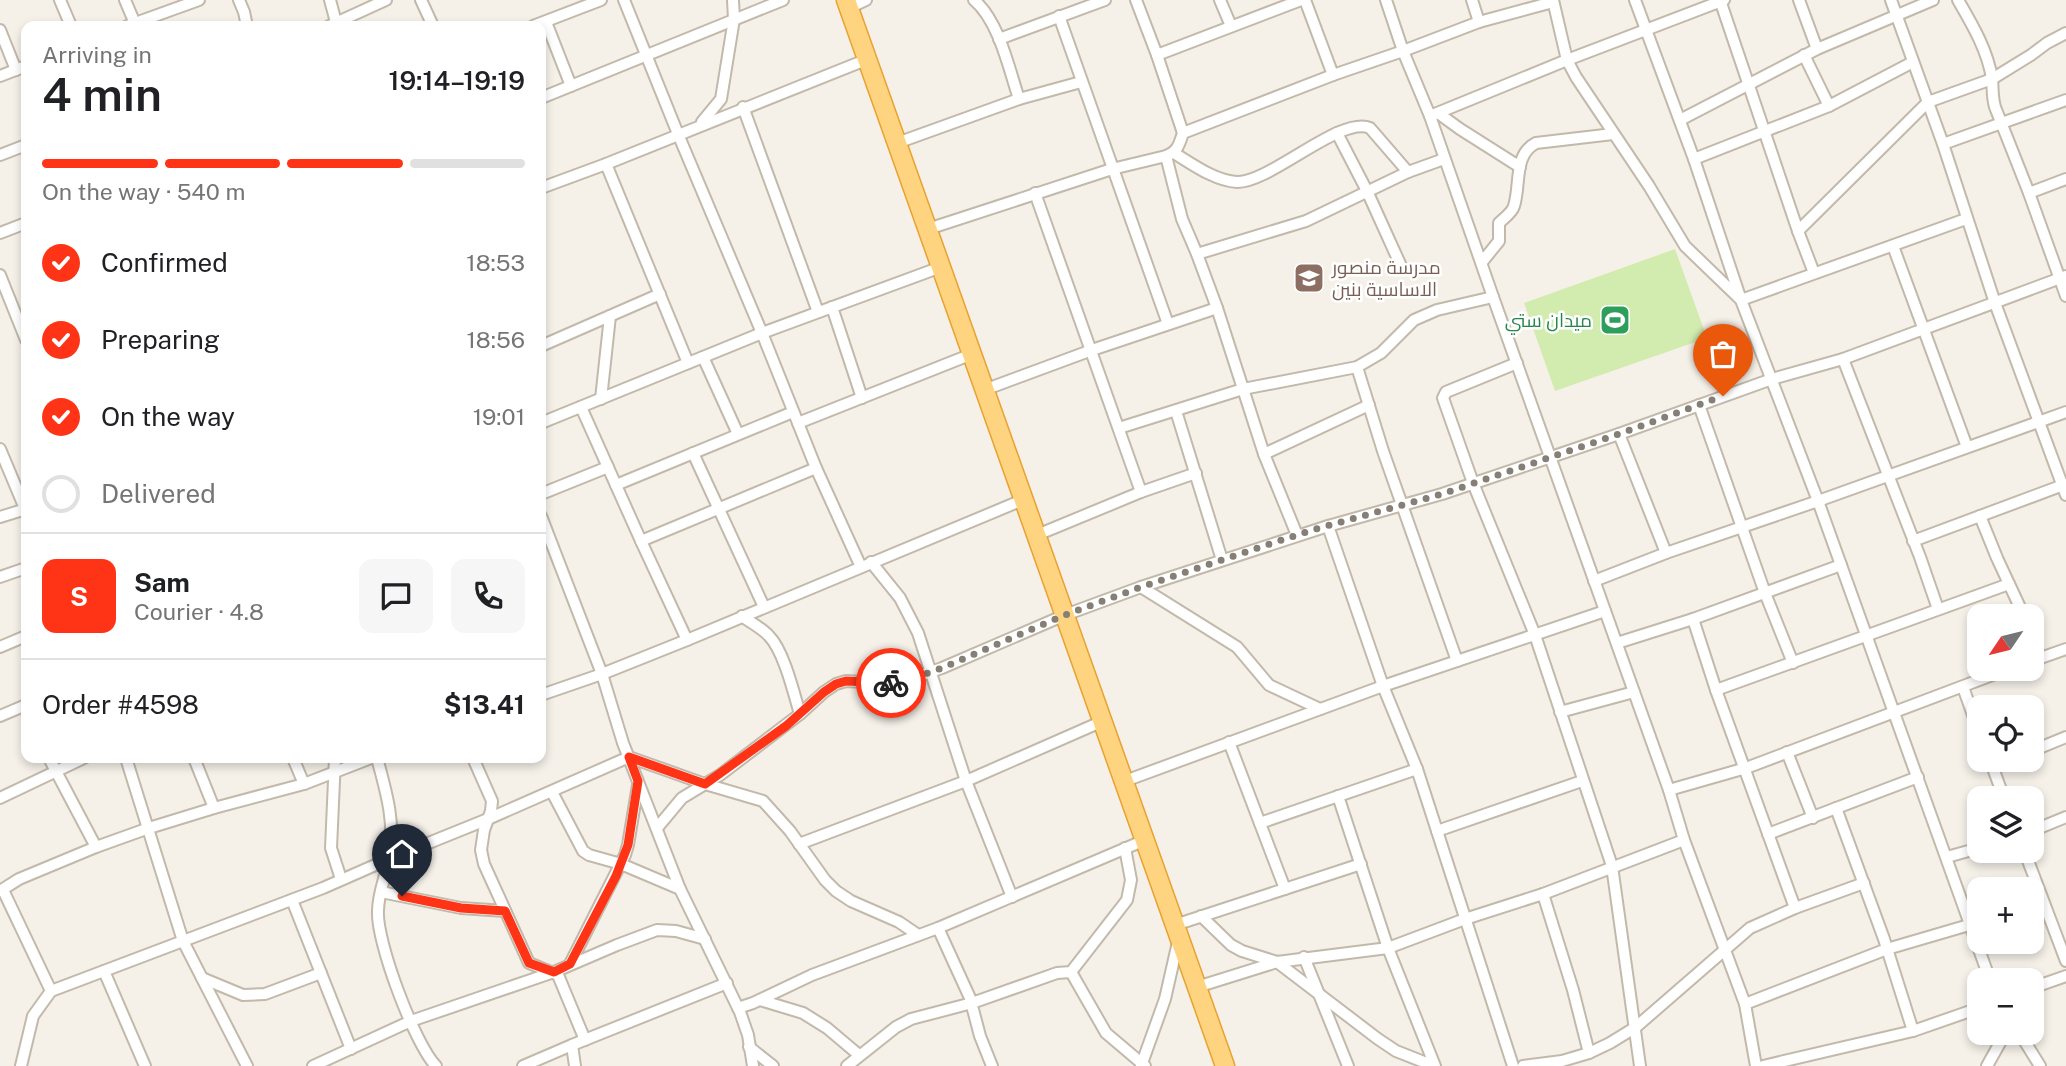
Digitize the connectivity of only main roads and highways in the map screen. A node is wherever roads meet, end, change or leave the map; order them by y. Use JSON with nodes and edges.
{"nodes":[{"id":1,"x":848,"y":4,"type":"edge"},
{"id":2,"x":1225,"y":1066,"type":"edge"}],
"edges":[{"from":1,"to":2,"type":"highway"}]}
